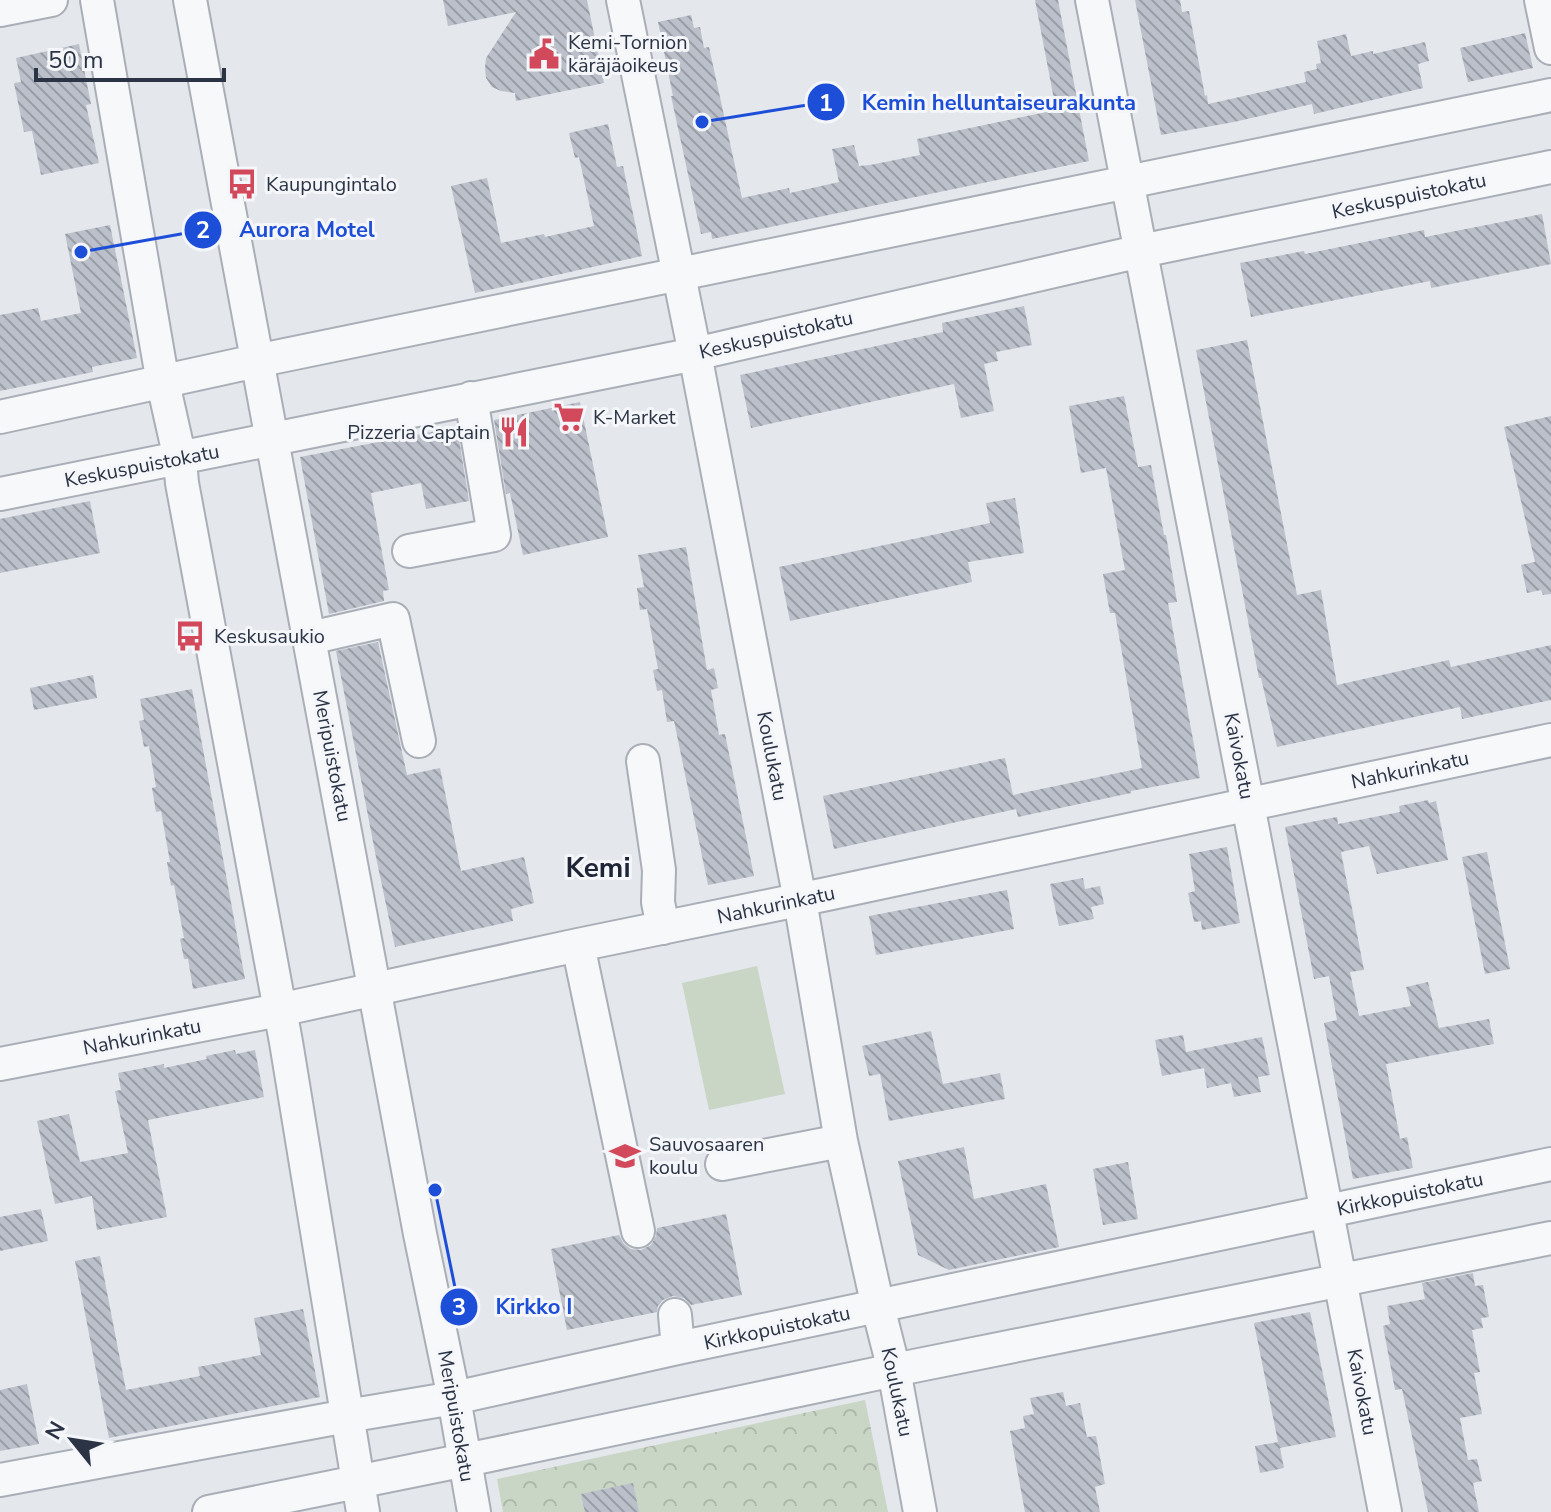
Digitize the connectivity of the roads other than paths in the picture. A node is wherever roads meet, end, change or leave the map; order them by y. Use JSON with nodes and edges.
{"nodes":[{"id":1,"x":51,"y":0,"type":"edge"},
{"id":2,"x":97,"y":0,"type":"edge"},
{"id":3,"x":190,"y":0,"type":"edge"},
{"id":4,"x":623,"y":0,"type":"edge"},
{"id":5,"x":1092,"y":0,"type":"edge"},
{"id":6,"x":1541,"y":0,"type":"edge"},
{"id":7,"x":0,"y":10,"type":"edge"},
{"id":8,"x":1551,"y":48,"type":"edge"},
{"id":9,"x":1551,"y":95,"type":"edge"},
{"id":10,"x":1551,"y":167,"type":"edge"},
{"id":11,"x":1127,"y":182,"type":"junction"},
{"id":12,"x":1141,"y":251,"type":"junction"},
{"id":13,"x":679,"y":273,"type":"junction"},
{"id":14,"x":695,"y":354,"type":"junction"},
{"id":15,"x":256,"y":361,"type":"junction"},
{"id":16,"x":163,"y":383,"type":"junction"},
{"id":17,"x":471,"y":398,"type":"junction"},
{"id":18,"x":0,"y":417,"type":"edge"},
{"id":19,"x":273,"y":438,"type":"junction"},
{"id":20,"x":180,"y":459,"type":"junction"},
{"id":21,"x":0,"y":494,"type":"edge"},
{"id":22,"x":409,"y":551,"type":"dead end"},
{"id":23,"x":310,"y":638,"type":"junction"},
{"id":24,"x":1551,"y":740,"type":"edge"},
{"id":25,"x":419,"y":741,"type":"dead end"},
{"id":26,"x":643,"y":761,"type":"dead end"},
{"id":27,"x":1248,"y":805,"type":"junction"},
{"id":28,"x":800,"y":900,"type":"junction"},
{"id":29,"x":663,"y":928,"type":"junction"},
{"id":30,"x":578,"y":945,"type":"junction"},
{"id":31,"x":375,"y":988,"type":"junction"},
{"id":32,"x":279,"y":1010,"type":"junction"},
{"id":33,"x":0,"y":1064,"type":"edge"},
{"id":34,"x":841,"y":1141,"type":"junction"},
{"id":35,"x":722,"y":1164,"type":"dead end"},
{"id":36,"x":1551,"y":1164,"type":"edge"},
{"id":37,"x":1327,"y":1211,"type":"junction"},
{"id":38,"x":638,"y":1231,"type":"dead end"},
{"id":39,"x":1551,"y":1238,"type":"edge"},
{"id":40,"x":1340,"y":1281,"type":"junction"},
{"id":41,"x":878,"y":1307,"type":"junction"},
{"id":42,"x":675,"y":1315,"type":"dead end"},
{"id":43,"x":678,"y":1348,"type":"junction"},
{"id":44,"x":894,"y":1370,"type":"junction"},
{"id":45,"x":454,"y":1398,"type":"junction"},
{"id":46,"x":347,"y":1416,"type":"junction"},
{"id":47,"x":465,"y":1460,"type":"junction"},
{"id":48,"x":0,"y":1480,"type":"edge"},
{"id":49,"x":360,"y":1496,"type":"edge"},
{"id":50,"x":209,"y":1512,"type":"edge"},
{"id":51,"x":474,"y":1512,"type":"edge"},
{"id":52,"x":920,"y":1512,"type":"edge"},
{"id":53,"x":1385,"y":1512,"type":"edge"}],
"edges":[{"from":1,"to":7,"type":"street"},
{"from":2,"to":16,"type":"street"},
{"from":3,"to":15,"type":"street","name":"Meripuistokatu"},
{"from":4,"to":13,"type":"street","name":"Koulukatu"},
{"from":5,"to":11,"type":"street","name":"Kaivokatu"},
{"from":6,"to":8,"type":"street"},
{"from":9,"to":11,"type":"street"},
{"from":10,"to":12,"type":"street","name":"Keskuspuistokatu"},
{"from":11,"to":12,"type":"street","name":"Kaivokatu"},
{"from":11,"to":13,"type":"street"},
{"from":12,"to":14,"type":"street","name":"Keskuspuistokatu"},
{"from":12,"to":27,"type":"street","name":"Kaivokatu"},
{"from":13,"to":14,"type":"street","name":"Koulukatu"},
{"from":13,"to":15,"type":"street"},
{"from":14,"to":17,"type":"street","name":"Keskuspuistokatu"},
{"from":14,"to":28,"type":"street","name":"Koulukatu"},
{"from":15,"to":16,"type":"street"},
{"from":15,"to":19,"type":"street","name":"Meripuistokatu"},
{"from":16,"to":18,"type":"street"},
{"from":16,"to":20,"type":"street"},
{"from":17,"to":19,"type":"street","name":"Keskuspuistokatu"},
{"from":17,"to":22,"type":"street"},
{"from":19,"to":20,"type":"street","name":"Keskuspuistokatu"},
{"from":19,"to":23,"type":"street","name":"Meripuistokatu"},
{"from":20,"to":21,"type":"street","name":"Keskuspuistokatu"},
{"from":20,"to":32,"type":"street"},
{"from":23,"to":25,"type":"street"},
{"from":23,"to":31,"type":"street","name":"Meripuistokatu"},
{"from":24,"to":27,"type":"street","name":"Nahkurinkatu"},
{"from":26,"to":29,"type":"street"},
{"from":27,"to":28,"type":"street","name":"Nahkurinkatu"},
{"from":27,"to":37,"type":"street","name":"Kaivokatu"},
{"from":28,"to":29,"type":"street","name":"Nahkurinkatu"},
{"from":28,"to":34,"type":"street","name":"Koulukatu"},
{"from":29,"to":30,"type":"street","name":"Nahkurinkatu"},
{"from":30,"to":31,"type":"street","name":"Nahkurinkatu"},
{"from":30,"to":38,"type":"street"},
{"from":31,"to":32,"type":"street","name":"Nahkurinkatu"},
{"from":31,"to":45,"type":"street","name":"Meripuistokatu"},
{"from":32,"to":33,"type":"street","name":"Nahkurinkatu"},
{"from":32,"to":46,"type":"street"},
{"from":34,"to":35,"type":"street"},
{"from":34,"to":41,"type":"street","name":"Koulukatu"},
{"from":36,"to":37,"type":"street","name":"Kirkkopuistokatu"},
{"from":37,"to":40,"type":"street","name":"Kaivokatu"},
{"from":37,"to":41,"type":"street","name":"Kirkkopuistokatu"},
{"from":39,"to":40,"type":"street"},
{"from":40,"to":44,"type":"street"},
{"from":40,"to":53,"type":"street","name":"Kaivokatu"},
{"from":41,"to":43,"type":"street","name":"Kirkkopuistokatu"},
{"from":41,"to":44,"type":"street","name":"Koulukatu"},
{"from":42,"to":43,"type":"street"},
{"from":43,"to":45,"type":"street","name":"Kirkkopuistokatu"},
{"from":44,"to":47,"type":"street"},
{"from":44,"to":52,"type":"street","name":"Koulukatu"},
{"from":45,"to":46,"type":"street","name":"Kirkkopuistokatu"},
{"from":45,"to":47,"type":"street","name":"Meripuistokatu"},
{"from":46,"to":48,"type":"street","name":"Kirkkopuistokatu"},
{"from":46,"to":49,"type":"street"},
{"from":47,"to":49,"type":"street"},
{"from":47,"to":51,"type":"street","name":"Meripuistokatu"},
{"from":49,"to":50,"type":"street"}]}
